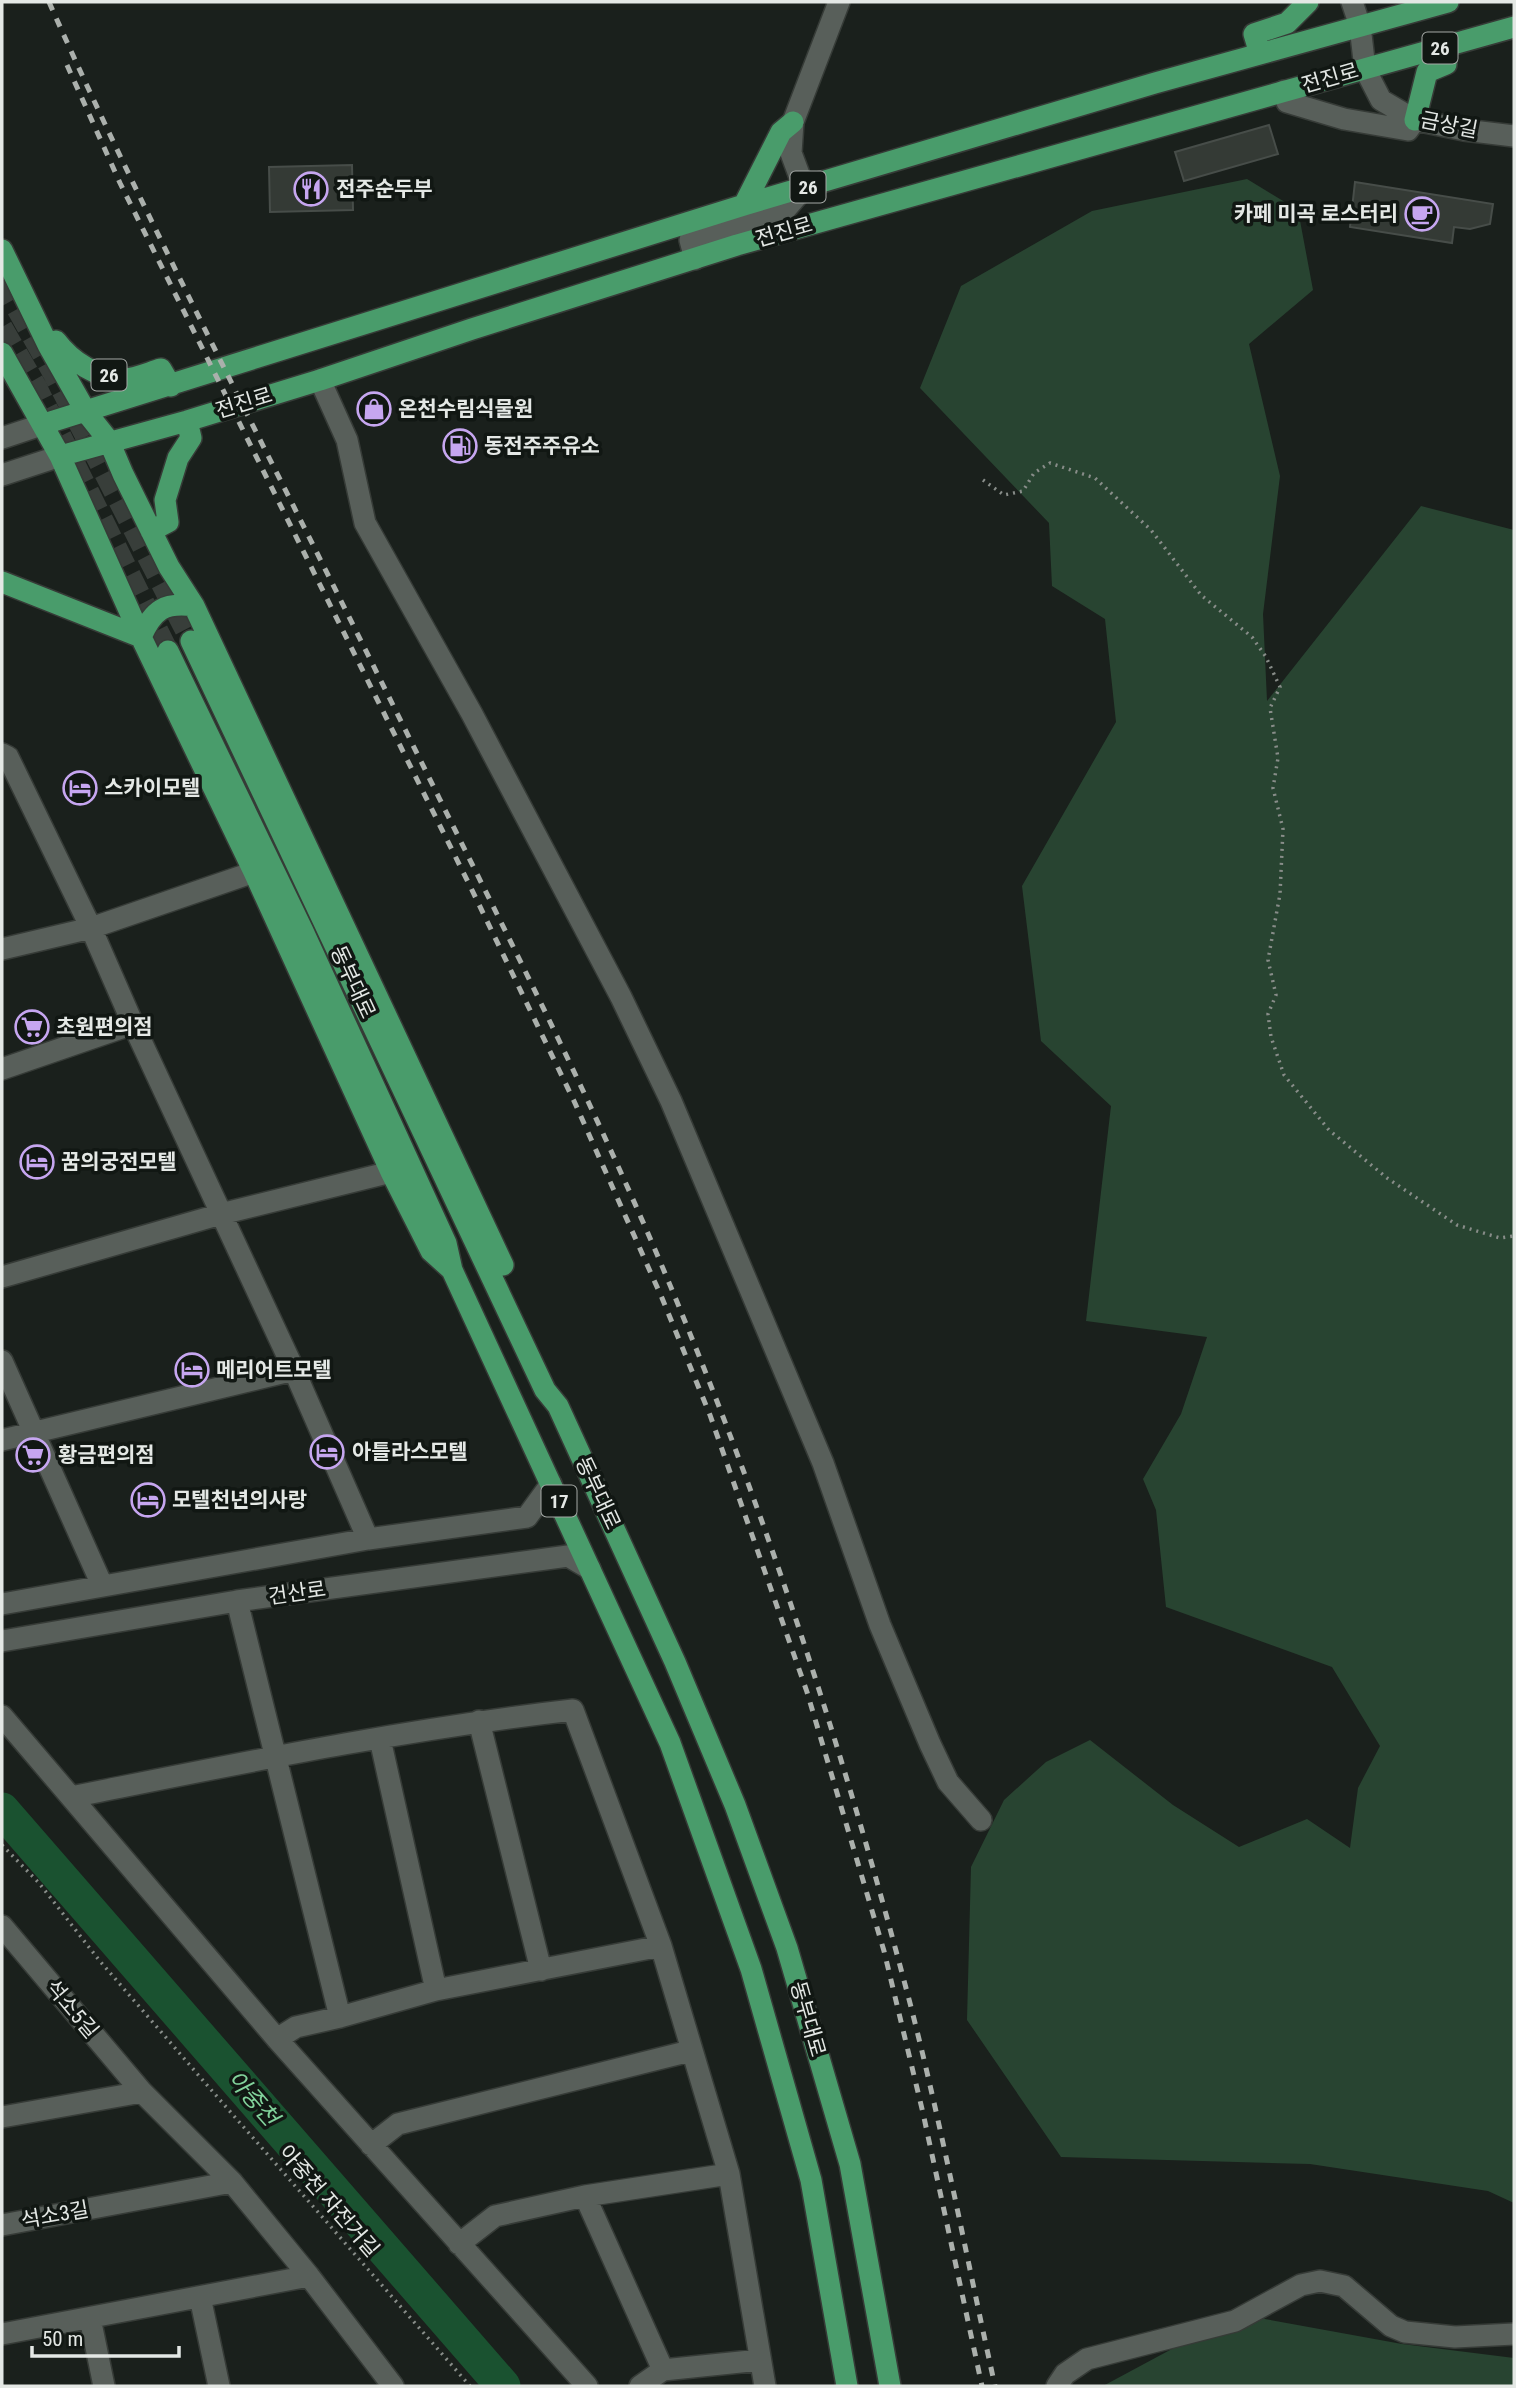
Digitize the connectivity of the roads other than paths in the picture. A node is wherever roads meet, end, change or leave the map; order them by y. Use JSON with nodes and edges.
{"nodes":[{"id":1,"x":839,"y":2,"type":"edge"},
{"id":2,"x":1308,"y":2,"type":"edge"},
{"id":3,"x":1352,"y":2,"type":"edge"},
{"id":4,"x":1447,"y":2,"type":"edge"},
{"id":5,"x":1360,"y":26,"type":"junction"},
{"id":6,"x":1514,"y":27,"type":"edge"},
{"id":7,"x":1445,"y":46,"type":"junction"},
{"id":8,"x":1260,"y":54,"type":"junction"},
{"id":9,"x":1365,"y":69,"type":"junction"},
{"id":10,"x":1284,"y":92,"type":"junction"},
{"id":11,"x":1415,"y":120,"type":"junction"},
{"id":12,"x":793,"y":122,"type":"junction"},
{"id":13,"x":1514,"y":136,"type":"edge"},
{"id":14,"x":804,"y":188,"type":"junction"},
{"id":15,"x":744,"y":205,"type":"junction"},
{"id":16,"x":2,"y":250,"type":"edge"},
{"id":17,"x":695,"y":259,"type":"junction"},
{"id":18,"x":48,"y":345,"type":"junction"},
{"id":19,"x":2,"y":353,"type":"edge"},
{"id":20,"x":320,"y":380,"type":"junction"},
{"id":21,"x":171,"y":386,"type":"junction"},
{"id":22,"x":86,"y":412,"type":"junction"},
{"id":23,"x":187,"y":421,"type":"junction"},
{"id":24,"x":44,"y":424,"type":"junction"},
{"id":25,"x":2,"y":438,"type":"edge"},
{"id":26,"x":108,"y":441,"type":"junction"},
{"id":27,"x":60,"y":456,"type":"junction"},
{"id":28,"x":2,"y":475,"type":"edge"},
{"id":29,"x":151,"y":531,"type":"junction"},
{"id":30,"x":2,"y":582,"type":"edge"},
{"id":31,"x":194,"y":606,"type":"junction"},
{"id":32,"x":141,"y":637,"type":"junction"},
{"id":33,"x":191,"y":641,"type":"tunnel mouth"},
{"id":34,"x":168,"y":651,"type":"tunnel mouth"},
{"id":35,"x":2,"y":754,"type":"edge"},
{"id":36,"x":12,"y":790,"type":"edge"},
{"id":37,"x":254,"y":872,"type":"junction"},
{"id":38,"x":91,"y":928,"type":"junction"},
{"id":39,"x":2,"y":949,"type":"edge"},
{"id":40,"x":133,"y":1024,"type":"junction"},
{"id":41,"x":2,"y":1069,"type":"edge"},
{"id":42,"x":391,"y":1172,"type":"junction"},
{"id":43,"x":221,"y":1214,"type":"junction"},
{"id":44,"x":452,"y":1270,"type":"junction"},
{"id":45,"x":2,"y":1277,"type":"edge"},
{"id":46,"x":2,"y":1361,"type":"edge"},
{"id":47,"x":294,"y":1370,"type":"junction"},
{"id":48,"x":558,"y":1406,"type":"junction"},
{"id":49,"x":35,"y":1432,"type":"junction"},
{"id":50,"x":2,"y":1440,"type":"edge"},
{"id":51,"x":551,"y":1484,"type":"junction"},
{"id":52,"x":368,"y":1539,"type":"junction"},
{"id":53,"x":590,"y":1569,"type":"junction"},
{"id":54,"x":103,"y":1585,"type":"junction"},
{"id":55,"x":237,"y":1601,"type":"junction"},
{"id":56,"x":2,"y":1604,"type":"edge"},
{"id":57,"x":2,"y":1641,"type":"edge"},
{"id":58,"x":2,"y":1716,"type":"edge"},
{"id":59,"x":479,"y":1721,"type":"junction"},
{"id":60,"x":380,"y":1740,"type":"junction"},
{"id":61,"x":274,"y":1756,"type":"junction"},
{"id":62,"x":71,"y":1797,"type":"junction"},
{"id":63,"x":981,"y":1820,"type":"dead end"},
{"id":64,"x":2,"y":1926,"type":"edge"},
{"id":65,"x":661,"y":1946,"type":"junction"},
{"id":66,"x":541,"y":1970,"type":"junction"},
{"id":67,"x":436,"y":1990,"type":"junction"},
{"id":68,"x":340,"y":2017,"type":"junction"},
{"id":69,"x":277,"y":2039,"type":"junction"},
{"id":70,"x":690,"y":2050,"type":"junction"},
{"id":71,"x":142,"y":2092,"type":"junction"},
{"id":72,"x":2,"y":2117,"type":"edge"},
{"id":73,"x":370,"y":2145,"type":"junction"},
{"id":74,"x":729,"y":2174,"type":"junction"},
{"id":75,"x":232,"y":2182,"type":"junction"},
{"id":76,"x":585,"y":2196,"type":"junction"},
{"id":77,"x":2,"y":2225,"type":"edge"},
{"id":78,"x":458,"y":2244,"type":"junction"},
{"id":79,"x":309,"y":2276,"type":"junction"},
{"id":80,"x":200,"y":2297,"type":"junction"},
{"id":81,"x":90,"y":2318,"type":"junction"},
{"id":82,"x":2,"y":2334,"type":"edge"},
{"id":83,"x":1514,"y":2334,"type":"edge"},
{"id":84,"x":760,"y":2360,"type":"junction"},
{"id":85,"x":663,"y":2370,"type":"junction"},
{"id":86,"x":384,"y":2383,"type":"edge"},
{"id":87,"x":103,"y":2386,"type":"edge"},
{"id":88,"x":219,"y":2386,"type":"edge"},
{"id":89,"x":587,"y":2386,"type":"edge"},
{"id":90,"x":640,"y":2386,"type":"edge"},
{"id":91,"x":765,"y":2386,"type":"edge"},
{"id":92,"x":847,"y":2386,"type":"edge"},
{"id":93,"x":890,"y":2386,"type":"edge"},
{"id":94,"x":1057,"y":2386,"type":"edge"}],
"edges":[{"from":1,"to":12,"type":"street"},
{"from":2,"to":8,"type":"main road"},
{"from":3,"to":5,"type":"street"},
{"from":4,"to":5,"type":"main road","name":"전진로","number":"26"},
{"from":5,"to":8,"type":"main road","name":"전진로","number":"26"},
{"from":5,"to":9,"type":"street"},
{"from":6,"to":7,"type":"main road","name":"전진로","number":"26"},
{"from":7,"to":9,"type":"main road","name":"전진로","number":"26"},
{"from":7,"to":11,"type":"main road"},
{"from":8,"to":14,"type":"main road","name":"전진로","number":"26"},
{"from":9,"to":10,"type":"main road","name":"전진로","number":"26"},
{"from":9,"to":11,"type":"street","name":"금상길"},
{"from":10,"to":11,"type":"street"},
{"from":10,"to":17,"type":"main road","name":"전진로","number":"26"},
{"from":11,"to":13,"type":"street","name":"금상길"},
{"from":12,"to":14,"type":"street"},
{"from":12,"to":15,"type":"main road"},
{"from":14,"to":15,"type":"main road","name":"전진로","number":"26"},
{"from":14,"to":17,"type":"street"},
{"from":15,"to":21,"type":"main road","name":"전진로","number":"26"},
{"from":16,"to":18,"type":"main road"},
{"from":17,"to":20,"type":"main road","name":"전진로","number":"26"},
{"from":18,"to":21,"type":"main road","number":"26"},
{"from":18,"to":22,"type":"main road"},
{"from":19,"to":24,"type":"main road","name":"동부대로"},
{"from":20,"to":23,"type":"main road","name":"전진로","number":"26"},
{"from":20,"to":63,"type":"street"},
{"from":21,"to":22,"type":"main road","name":"전진로"},
{"from":22,"to":24,"type":"main road","name":"전진로"},
{"from":22,"to":26,"type":"main road"},
{"from":23,"to":26,"type":"main road","name":"전진로","number":"26"},
{"from":23,"to":29,"type":"main road"},
{"from":24,"to":25,"type":"street"},
{"from":24,"to":27,"type":"main road","name":"동부대로"},
{"from":26,"to":27,"type":"main road","name":"전진로","number":"26"},
{"from":26,"to":29,"type":"main road"},
{"from":27,"to":28,"type":"street"},
{"from":27,"to":32,"type":"main road","name":"동부대로"},
{"from":29,"to":31,"type":"main road"},
{"from":30,"to":32,"type":"main road"},
{"from":31,"to":32,"type":"main road"},
{"from":31,"to":48,"type":"main road"},
{"from":32,"to":37,"type":"main road","name":"동부대로"},
{"from":33,"to":48,"type":"main road","name":"동부대로","number":"17"},
{"from":34,"to":44,"type":"main road","name":"동부대로","number":"17"},
{"from":35,"to":36,"type":"street"},
{"from":36,"to":38,"type":"street"},
{"from":37,"to":38,"type":"street"},
{"from":37,"to":42,"type":"main road","name":"동부대로"},
{"from":38,"to":39,"type":"street"},
{"from":38,"to":40,"type":"street"},
{"from":40,"to":41,"type":"street"},
{"from":40,"to":43,"type":"street"},
{"from":42,"to":43,"type":"street"},
{"from":42,"to":44,"type":"main road","name":"동부대로"},
{"from":43,"to":45,"type":"street"},
{"from":43,"to":47,"type":"street"},
{"from":44,"to":51,"type":"main road","name":"동부대로","number":"17"},
{"from":46,"to":49,"type":"street"},
{"from":47,"to":49,"type":"street"},
{"from":47,"to":52,"type":"street"},
{"from":48,"to":93,"type":"main road","name":"동부대로","number":"17"},
{"from":49,"to":50,"type":"street"},
{"from":49,"to":54,"type":"street"},
{"from":51,"to":52,"type":"street","name":"건산로"},
{"from":51,"to":53,"type":"main road","name":"동부대로","number":"17"},
{"from":52,"to":54,"type":"street","name":"건산로"},
{"from":53,"to":55,"type":"street","name":"건산로"},
{"from":53,"to":92,"type":"main road","name":"동부대로","number":"17"},
{"from":54,"to":56,"type":"street","name":"건산로"},
{"from":55,"to":57,"type":"street","name":"건산로"},
{"from":55,"to":61,"type":"street"},
{"from":58,"to":62,"type":"street"},
{"from":59,"to":60,"type":"street"},
{"from":59,"to":65,"type":"street"},
{"from":59,"to":66,"type":"street"},
{"from":60,"to":61,"type":"street"},
{"from":60,"to":67,"type":"street"},
{"from":61,"to":62,"type":"street"},
{"from":61,"to":68,"type":"street"},
{"from":62,"to":69,"type":"street"},
{"from":64,"to":71,"type":"street","name":"석소5길"},
{"from":65,"to":66,"type":"street"},
{"from":65,"to":70,"type":"street"},
{"from":66,"to":67,"type":"street"},
{"from":67,"to":68,"type":"street"},
{"from":68,"to":69,"type":"street"},
{"from":69,"to":73,"type":"street"},
{"from":70,"to":73,"type":"street"},
{"from":70,"to":74,"type":"street"},
{"from":71,"to":72,"type":"street"},
{"from":71,"to":75,"type":"street","name":"석소5길"},
{"from":73,"to":78,"type":"street"},
{"from":74,"to":76,"type":"street"},
{"from":74,"to":84,"type":"street"},
{"from":75,"to":77,"type":"street","name":"석소3길"},
{"from":75,"to":79,"type":"street","name":"석소5길"},
{"from":76,"to":78,"type":"street"},
{"from":76,"to":85,"type":"street"},
{"from":78,"to":89,"type":"street"},
{"from":79,"to":80,"type":"street"},
{"from":79,"to":86,"type":"street","name":"석소5길"},
{"from":80,"to":81,"type":"street"},
{"from":80,"to":88,"type":"street"},
{"from":81,"to":82,"type":"street"},
{"from":81,"to":87,"type":"street"},
{"from":83,"to":94,"type":"street"},
{"from":84,"to":85,"type":"street"},
{"from":84,"to":91,"type":"street"},
{"from":85,"to":90,"type":"street"}]}
